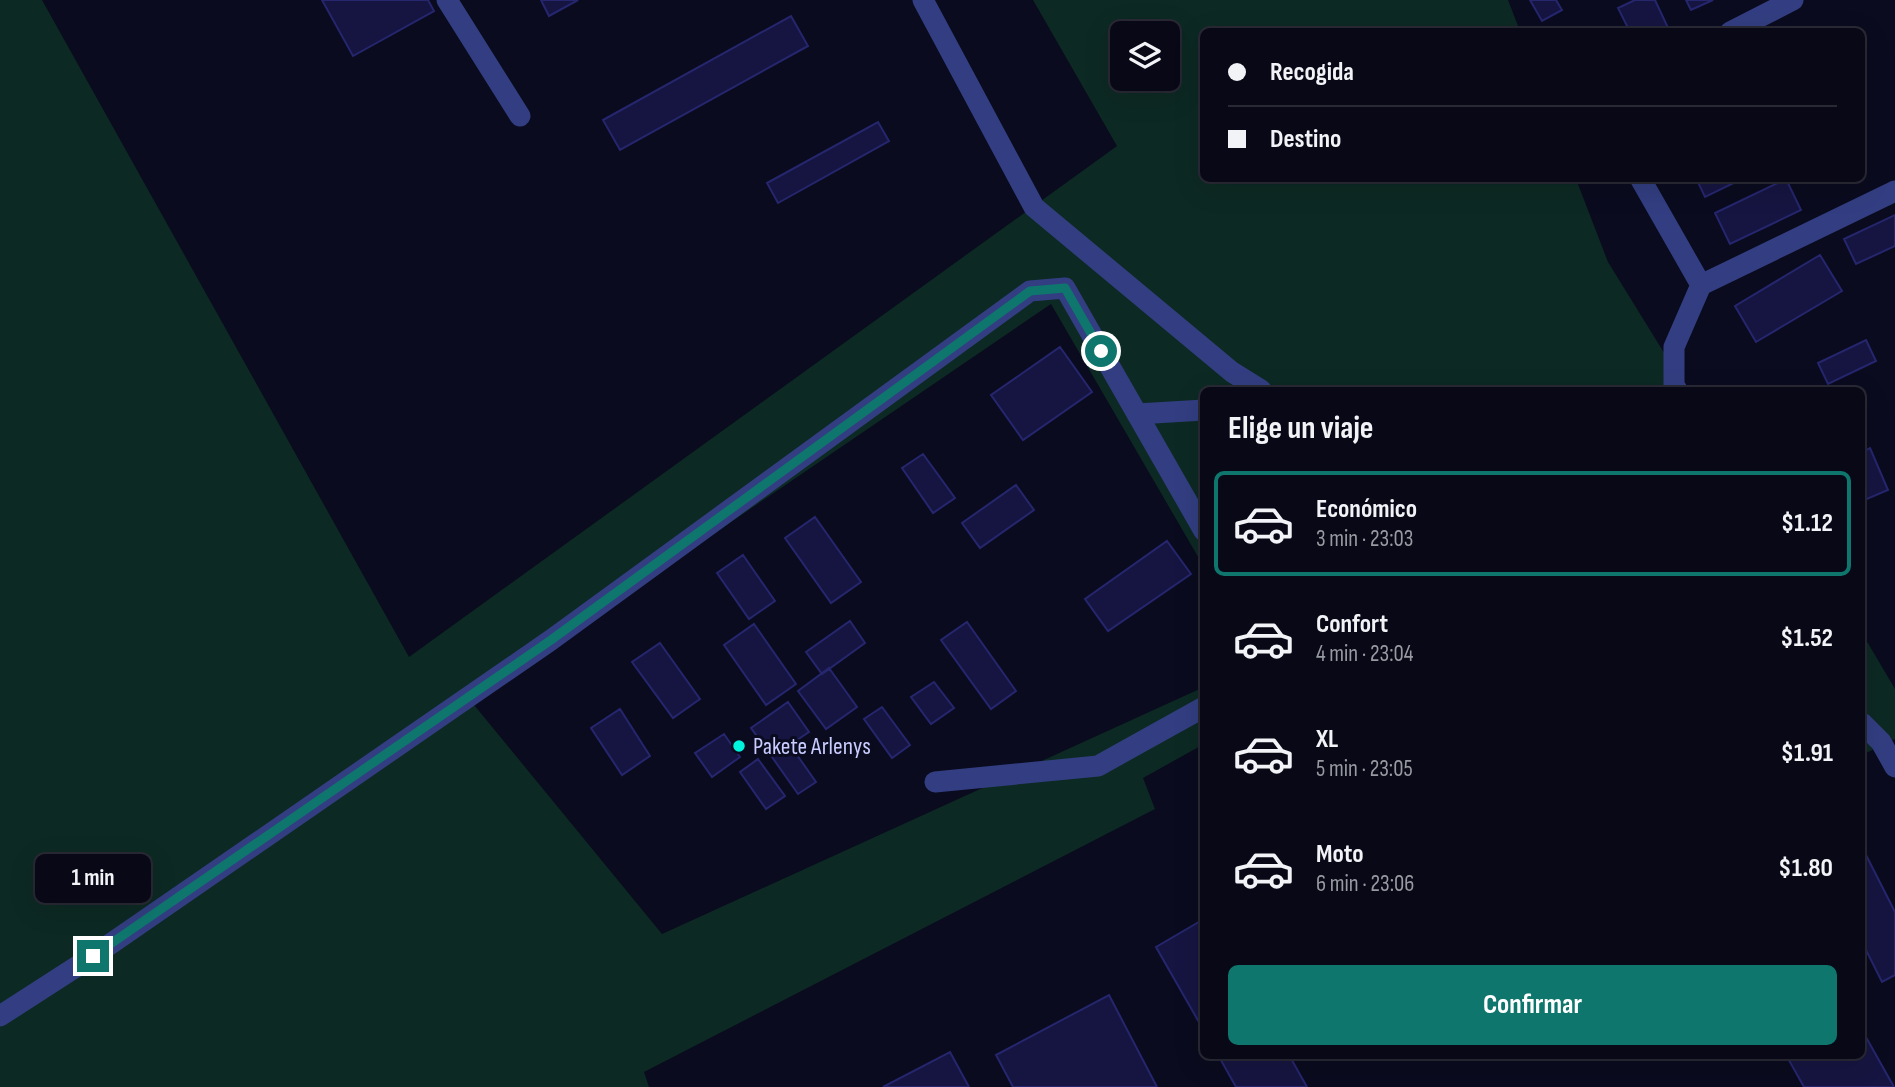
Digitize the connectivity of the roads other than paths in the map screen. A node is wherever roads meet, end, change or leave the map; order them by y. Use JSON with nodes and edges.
{"nodes":[{"id":1,"x":447,"y":0,"type":"edge"},
{"id":2,"x":923,"y":0,"type":"edge"},
{"id":3,"x":1793,"y":0,"type":"edge"},
{"id":4,"x":1738,"y":28,"type":"edge"},
{"id":5,"x":520,"y":116,"type":"dead end"},
{"id":6,"x":1642,"y":182,"type":"edge"},
{"id":7,"x":1895,"y":191,"type":"edge"},
{"id":8,"x":1701,"y":285,"type":"junction"},
{"id":9,"x":1256,"y":387,"type":"edge"},
{"id":10,"x":1675,"y":387,"type":"edge"},
{"id":11,"x":1200,"y":410,"type":"edge"},
{"id":12,"x":1138,"y":414,"type":"junction"},
{"id":13,"x":1200,"y":524,"type":"edge"},
{"id":14,"x":1200,"y":709,"type":"edge"},
{"id":15,"x":1865,"y":726,"type":"edge"},
{"id":16,"x":1895,"y":767,"type":"edge"},
{"id":17,"x":935,"y":782,"type":"dead end"},
{"id":18,"x":0,"y":1016,"type":"edge"}],
"edges":[{"from":1,"to":5,"type":"street"},
{"from":2,"to":9,"type":"street"},
{"from":3,"to":4,"type":"street"},
{"from":6,"to":8,"type":"street"},
{"from":7,"to":8,"type":"street"},
{"from":8,"to":10,"type":"street"},
{"from":11,"to":12,"type":"street"},
{"from":12,"to":13,"type":"street"},
{"from":12,"to":18,"type":"street"},
{"from":14,"to":17,"type":"street"},
{"from":15,"to":16,"type":"street"}]}
